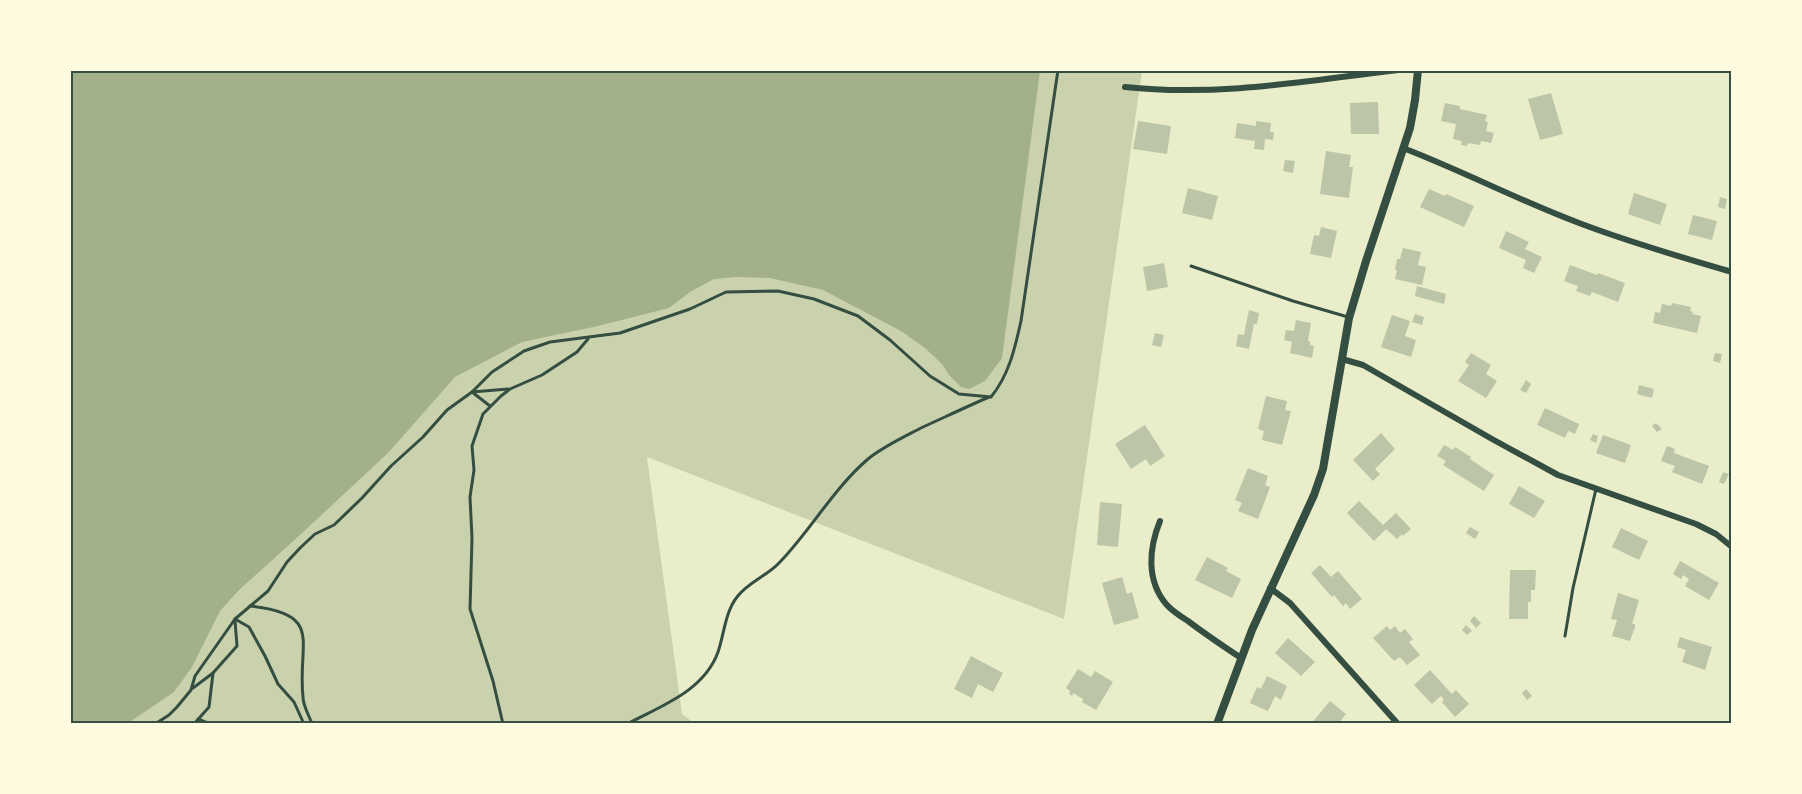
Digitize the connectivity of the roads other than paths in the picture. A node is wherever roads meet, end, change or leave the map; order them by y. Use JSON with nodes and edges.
{"nodes":[{"id":1,"x":1398,"y":70,"type":"edge"},
{"id":2,"x":1418,"y":70,"type":"edge"},
{"id":3,"x":1125,"y":87,"type":"dead end"},
{"id":4,"x":1403,"y":148,"type":"junction"},
{"id":5,"x":1191,"y":266,"type":"dead end"},
{"id":6,"x":1731,"y":272,"type":"edge"},
{"id":7,"x":1349,"y":318,"type":"junction"},
{"id":8,"x":1342,"y":359,"type":"junction"},
{"id":9,"x":1596,"y":489,"type":"junction"},
{"id":10,"x":1160,"y":521,"type":"dead end"},
{"id":11,"x":1731,"y":547,"type":"edge"},
{"id":12,"x":1270,"y":588,"type":"junction"},
{"id":13,"x":1566,"y":636,"type":"dead end"},
{"id":14,"x":1241,"y":658,"type":"junction"},
{"id":15,"x":1218,"y":723,"type":"edge"},
{"id":16,"x":1398,"y":723,"type":"edge"}],
"edges":[{"from":1,"to":3,"type":"street"},
{"from":2,"to":4,"type":"street"},
{"from":4,"to":6,"type":"street"},
{"from":4,"to":7,"type":"street"},
{"from":5,"to":7,"type":"lane"},
{"from":7,"to":8,"type":"street"},
{"from":8,"to":9,"type":"street"},
{"from":8,"to":12,"type":"street"},
{"from":9,"to":11,"type":"street"},
{"from":9,"to":13,"type":"lane"},
{"from":10,"to":14,"type":"street"},
{"from":12,"to":14,"type":"street"},
{"from":12,"to":16,"type":"street"},
{"from":14,"to":15,"type":"street"}]}
